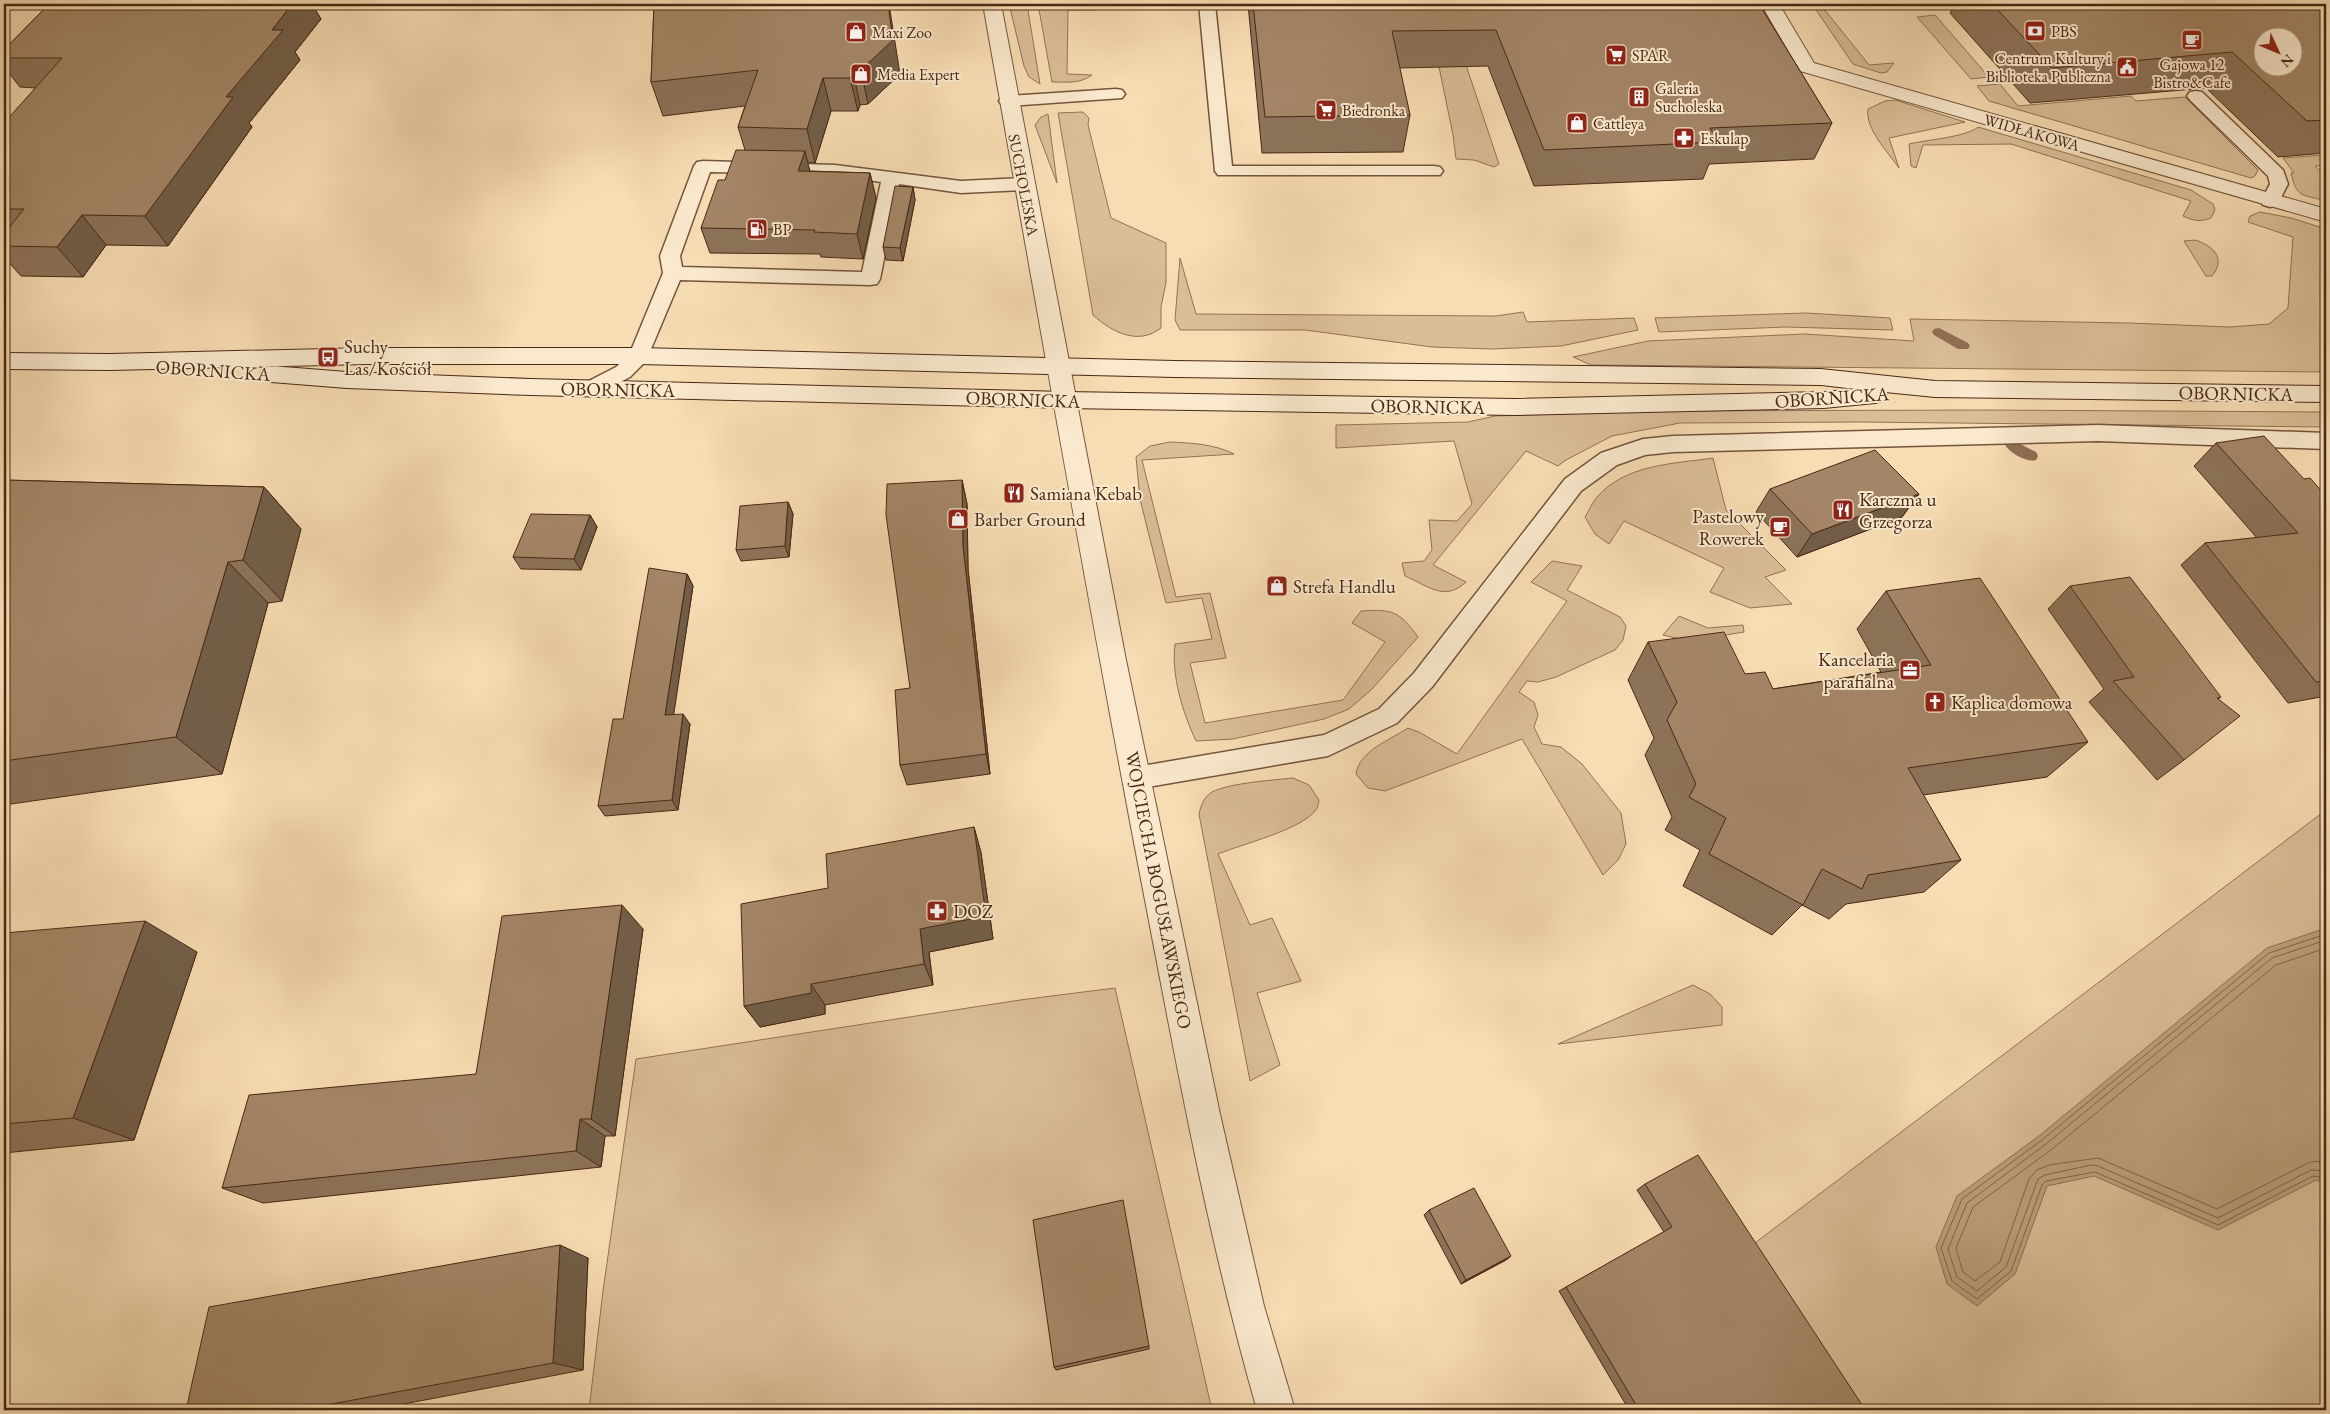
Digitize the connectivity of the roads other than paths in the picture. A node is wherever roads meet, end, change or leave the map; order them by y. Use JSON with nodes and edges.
{"nodes":[{"id":1,"x":992,"y":4,"type":"edge"},
{"id":2,"x":1207,"y":4,"type":"edge"},
{"id":3,"x":1770,"y":4,"type":"edge"},
{"id":4,"x":1116,"y":94,"type":"dead end"},
{"id":5,"x":2196,"y":96,"type":"dead end"},
{"id":6,"x":1008,"y":101,"type":"junction"},
{"id":7,"x":1434,"y":171,"type":"dead end"},
{"id":8,"x":891,"y":178,"type":"junction"},
{"id":9,"x":1024,"y":184,"type":"junction"},
{"id":10,"x":2270,"y":201,"type":"junction"},
{"id":11,"x":2326,"y":216,"type":"edge"},
{"id":12,"x":673,"y":273,"type":"junction"},
{"id":13,"x":639,"y":356,"type":"junction"},
{"id":14,"x":4,"y":361,"type":"edge"},
{"id":15,"x":110,"y":362,"type":"junction"},
{"id":16,"x":1059,"y":366,"type":"junction"},
{"id":17,"x":592,"y":388,"type":"junction"},
{"id":18,"x":1935,"y":389,"type":"junction"},
{"id":19,"x":2326,"y":394,"type":"edge"},
{"id":20,"x":1065,"y":400,"type":"junction"},
{"id":21,"x":2326,"y":441,"type":"edge"},
{"id":22,"x":1136,"y":778,"type":"junction"},
{"id":23,"x":1276,"y":1410,"type":"edge"}],
"edges":[{"from":1,"to":6,"type":"main road","name":"SUCHOLESKA"},
{"from":2,"to":7,"type":"lane"},
{"from":3,"to":10,"type":"main road","name":"WIDŁAKOWA"},
{"from":4,"to":6,"type":"lane"},
{"from":5,"to":10,"type":"lane"},
{"from":6,"to":9,"type":"main road","name":"SUCHOLESKA"},
{"from":8,"to":9,"type":"lane"},
{"from":8,"to":12,"type":"lane"},
{"from":8,"to":12,"type":"lane"},
{"from":9,"to":16,"type":"main road","name":"SUCHOLESKA"},
{"from":10,"to":11,"type":"main road","name":"WIDŁAKOWA"},
{"from":12,"to":13,"type":"lane"},
{"from":13,"to":15,"type":"main road","name":"OBORNICKA"},
{"from":13,"to":16,"type":"main road","name":"OBORNICKA"},
{"from":13,"to":17,"type":"lane"},
{"from":14,"to":15,"type":"main road","name":"OBORNICKA"},
{"from":15,"to":17,"type":"main road","name":"OBORNICKA"},
{"from":16,"to":18,"type":"main road","name":"OBORNICKA"},
{"from":16,"to":20,"type":"main road","name":"WOJCIECHA BOGUSŁAWSKIEGO"},
{"from":17,"to":20,"type":"main road","name":"OBORNICKA"},
{"from":18,"to":19,"type":"main road","name":"OBORNICKA"},
{"from":18,"to":20,"type":"main road","name":"OBORNICKA"},
{"from":20,"to":22,"type":"main road","name":"WOJCIECHA BOGUSŁAWSKIEGO"},
{"from":21,"to":22,"type":"lane"},
{"from":22,"to":23,"type":"main road","name":"WOJCIECHA BOGUSŁAWSKIEGO"}]}
